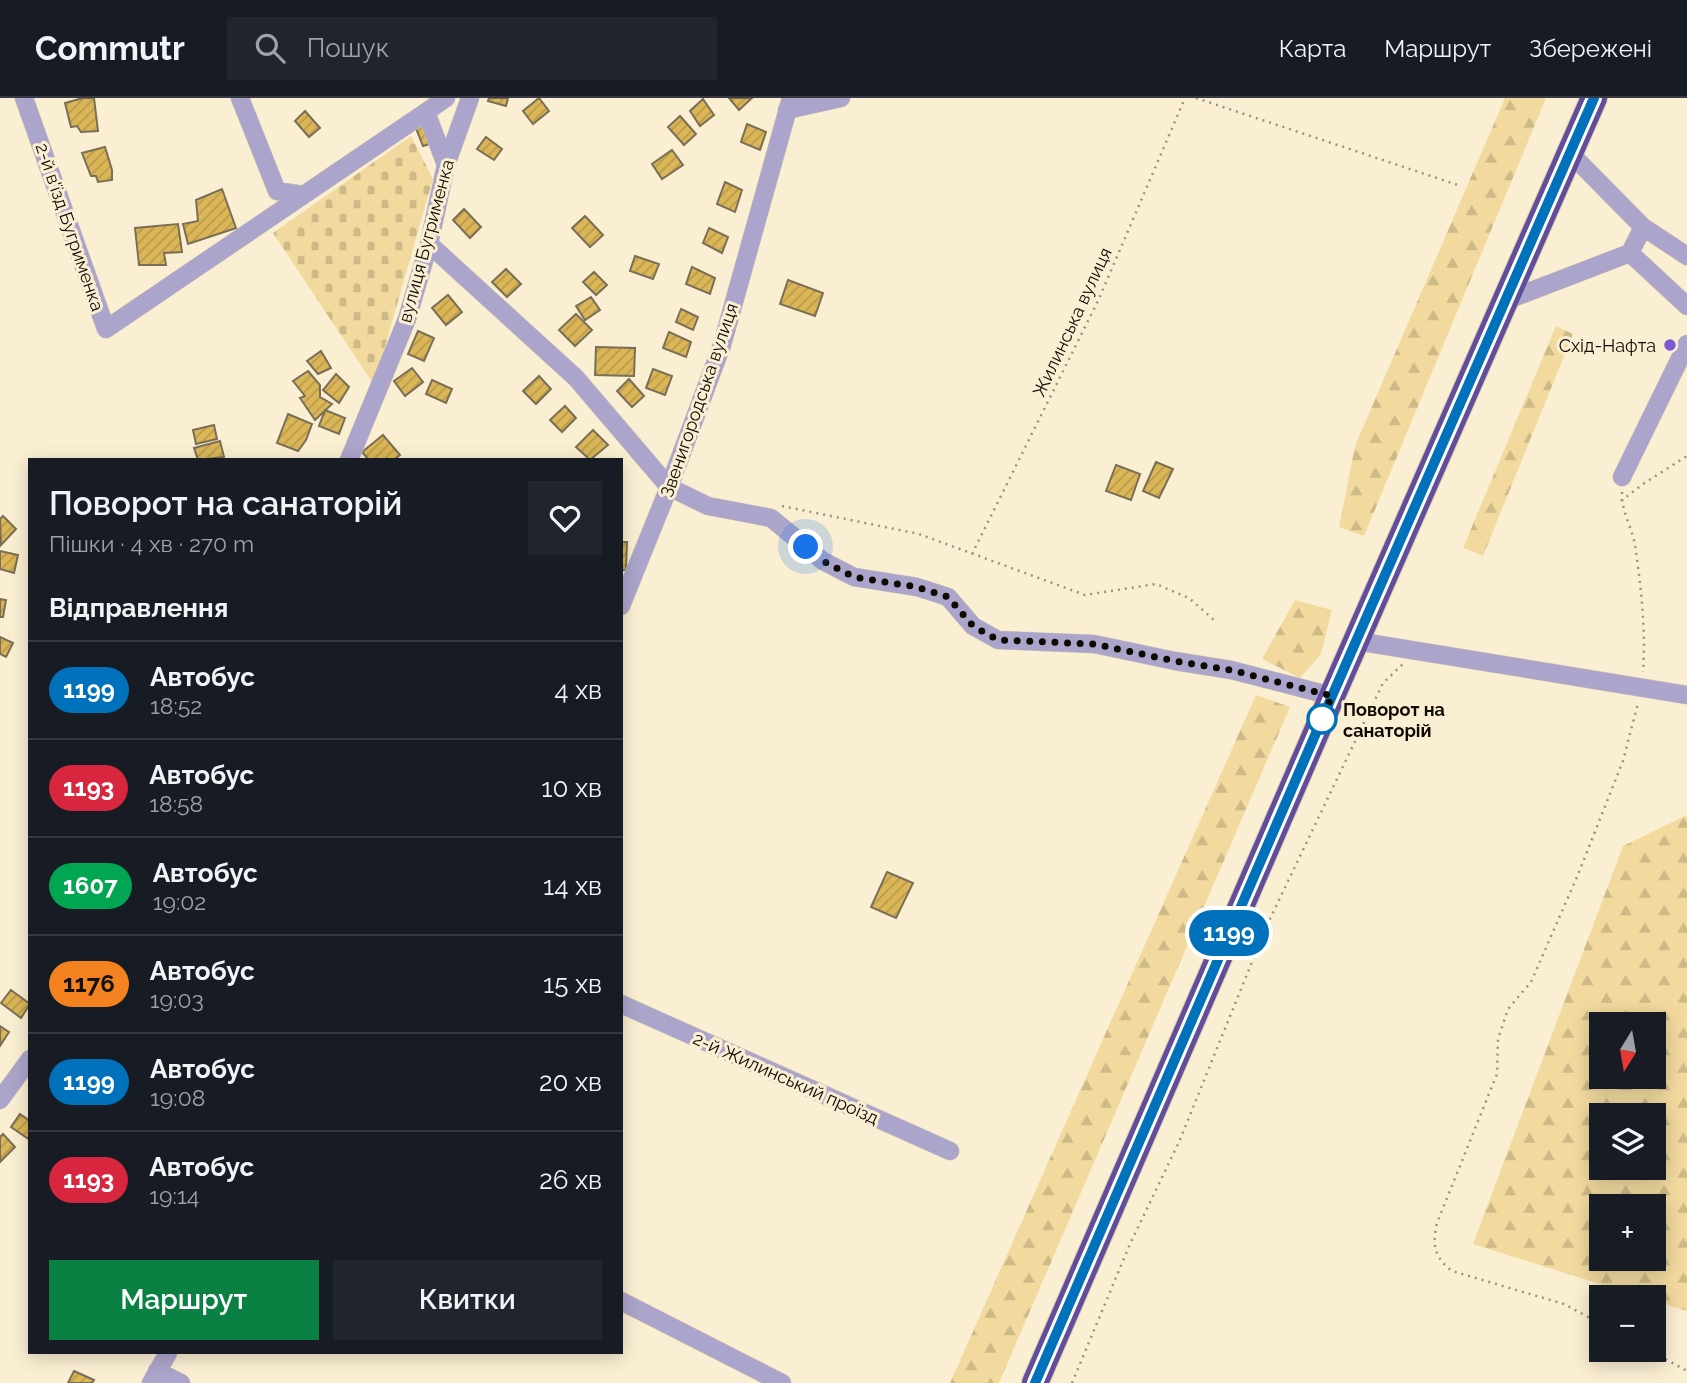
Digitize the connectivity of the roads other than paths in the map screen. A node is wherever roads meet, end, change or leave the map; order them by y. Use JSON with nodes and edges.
{"nodes":[{"id":1,"x":24,"y":98,"type":"edge"},
{"id":2,"x":240,"y":98,"type":"edge"},
{"id":3,"x":446,"y":98,"type":"edge"},
{"id":4,"x":470,"y":98,"type":"edge"},
{"id":5,"x":841,"y":98,"type":"edge"},
{"id":6,"x":1594,"y":98,"type":"edge"},
{"id":7,"x":789,"y":104,"type":"edge"},
{"id":8,"x":426,"y":111,"type":"junction"},
{"id":9,"x":1570,"y":153,"type":"junction"},
{"id":10,"x":446,"y":165,"type":"junction"},
{"id":11,"x":303,"y":195,"type":"junction"},
{"id":12,"x":1643,"y":227,"type":"junction"},
{"id":13,"x":429,"y":244,"type":"junction"},
{"id":14,"x":1630,"y":253,"type":"junction"},
{"id":15,"x":1687,"y":256,"type":"edge"},
{"id":16,"x":1505,"y":301,"type":"junction"},
{"id":17,"x":1687,"y":306,"type":"edge"},
{"id":18,"x":1687,"y":344,"type":"edge"},
{"id":19,"x":350,"y":458,"type":"edge"},
{"id":20,"x":1622,"y":477,"type":"road end"},
{"id":21,"x":669,"y":488,"type":"junction"},
{"id":22,"x":623,"y":601,"type":"edge"},
{"id":23,"x":1356,"y":641,"type":"junction"},
{"id":24,"x":1687,"y":695,"type":"edge"},
{"id":25,"x":1332,"y":696,"type":"junction"},
{"id":26,"x":623,"y":1005,"type":"edge"},
{"id":27,"x":28,"y":1062,"type":"edge"},
{"id":28,"x":0,"y":1100,"type":"edge"},
{"id":29,"x":950,"y":1151,"type":"dead end"},
{"id":30,"x":623,"y":1302,"type":"edge"},
{"id":31,"x":167,"y":1354,"type":"edge"},
{"id":32,"x":154,"y":1377,"type":"edge"},
{"id":33,"x":181,"y":1383,"type":"edge"},
{"id":34,"x":782,"y":1383,"type":"edge"},
{"id":35,"x":1035,"y":1383,"type":"edge"}],
"edges":[{"from":1,"to":11,"type":"street","name":"2-й в'їзд Бугрименка"},
{"from":2,"to":11,"type":"street"},
{"from":3,"to":8,"type":"street"},
{"from":4,"to":10,"type":"street","name":"вулиця Бугрименка"},
{"from":5,"to":7,"type":"street"},
{"from":6,"to":9,"type":"highway"},
{"from":7,"to":21,"type":"street","name":"Звенигородська вулиця"},
{"from":8,"to":10,"type":"street"},
{"from":8,"to":11,"type":"street"},
{"from":9,"to":12,"type":"street"},
{"from":9,"to":16,"type":"highway"},
{"from":10,"to":13,"type":"street","name":"вулиця Бугрименка"},
{"from":12,"to":14,"type":"street"},
{"from":12,"to":15,"type":"street"},
{"from":13,"to":19,"type":"street","name":"вулиця Бугрименка"},
{"from":13,"to":21,"type":"street"},
{"from":14,"to":16,"type":"street"},
{"from":14,"to":17,"type":"street"},
{"from":16,"to":23,"type":"highway"},
{"from":18,"to":20,"type":"street"},
{"from":21,"to":22,"type":"street","name":"Звенигородська вулиця"},
{"from":21,"to":25,"type":"street"},
{"from":23,"to":24,"type":"street"},
{"from":23,"to":25,"type":"highway"},
{"from":25,"to":35,"type":"highway"},
{"from":26,"to":29,"type":"street","name":"2-й Жилинський проїзд"},
{"from":27,"to":28,"type":"street"},
{"from":30,"to":34,"type":"street"},
{"from":31,"to":32,"type":"street"},
{"from":32,"to":33,"type":"street"}]}
